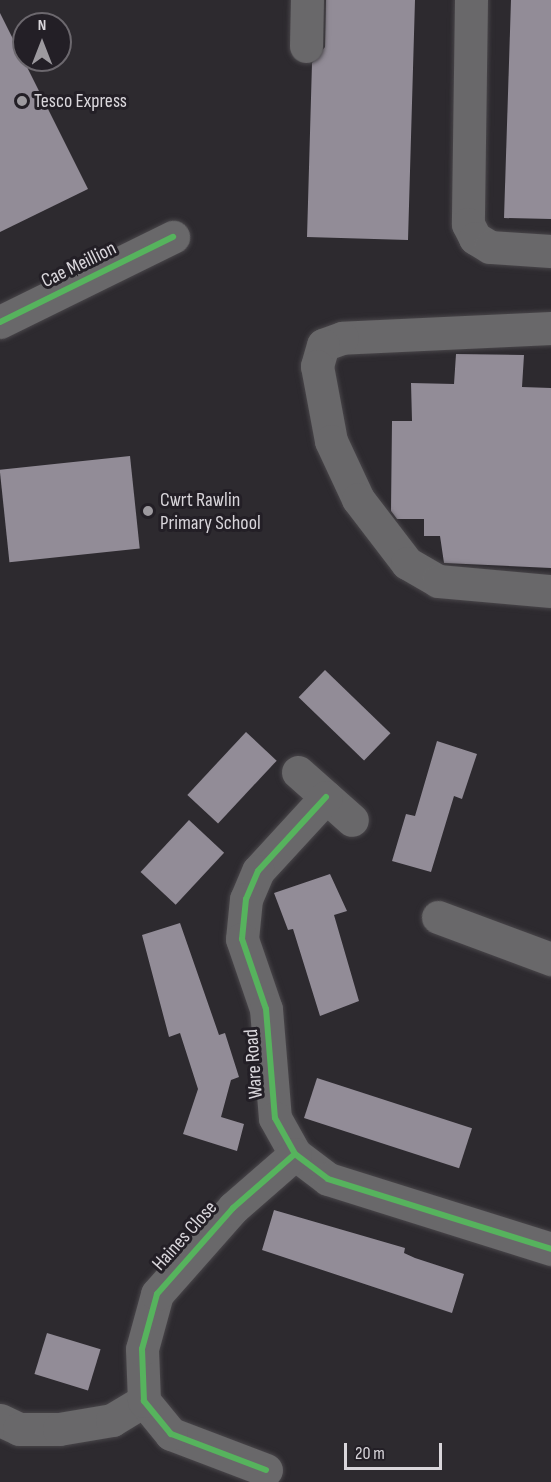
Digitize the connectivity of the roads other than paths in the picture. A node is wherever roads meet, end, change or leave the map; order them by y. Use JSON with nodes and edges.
{"nodes":[{"id":1,"x":307,"y":0,"type":"edge"},
{"id":2,"x":471,"y":0,"type":"edge"},
{"id":3,"x":306,"y":46,"type":"dead end"},
{"id":4,"x":173,"y":237,"type":"dead end"},
{"id":5,"x":551,"y":251,"type":"edge"},
{"id":6,"x":0,"y":322,"type":"edge"},
{"id":7,"x":551,"y":328,"type":"edge"},
{"id":8,"x":551,"y":591,"type":"edge"},
{"id":9,"x":298,"y":772,"type":"dead end"},
{"id":10,"x":326,"y":797,"type":"junction"},
{"id":11,"x":352,"y":820,"type":"dead end"},
{"id":12,"x":438,"y":917,"type":"dead end"},
{"id":13,"x":551,"y":959,"type":"edge"},
{"id":14,"x":295,"y":1154,"type":"junction"},
{"id":15,"x":551,"y":1249,"type":"edge"},
{"id":16,"x":144,"y":1401,"type":"junction"},
{"id":17,"x":0,"y":1420,"type":"edge"},
{"id":18,"x":266,"y":1470,"type":"dead end"},
{"id":19,"x":231,"y":1471,"type":"edge"}],
"edges":[{"from":1,"to":3,"type":"street"},
{"from":2,"to":5,"type":"street"},
{"from":4,"to":6,"type":"street","name":"Cae Meillion"},
{"from":7,"to":8,"type":"street"},
{"from":9,"to":10,"type":"street"},
{"from":10,"to":11,"type":"street"},
{"from":10,"to":14,"type":"street","name":"Ware Road"},
{"from":12,"to":13,"type":"street"},
{"from":14,"to":15,"type":"street","name":"Ware Road"},
{"from":14,"to":16,"type":"street","name":"Haines Close"},
{"from":16,"to":17,"type":"street"},
{"from":16,"to":19,"type":"street"},
{"from":18,"to":19,"type":"street"}]}
